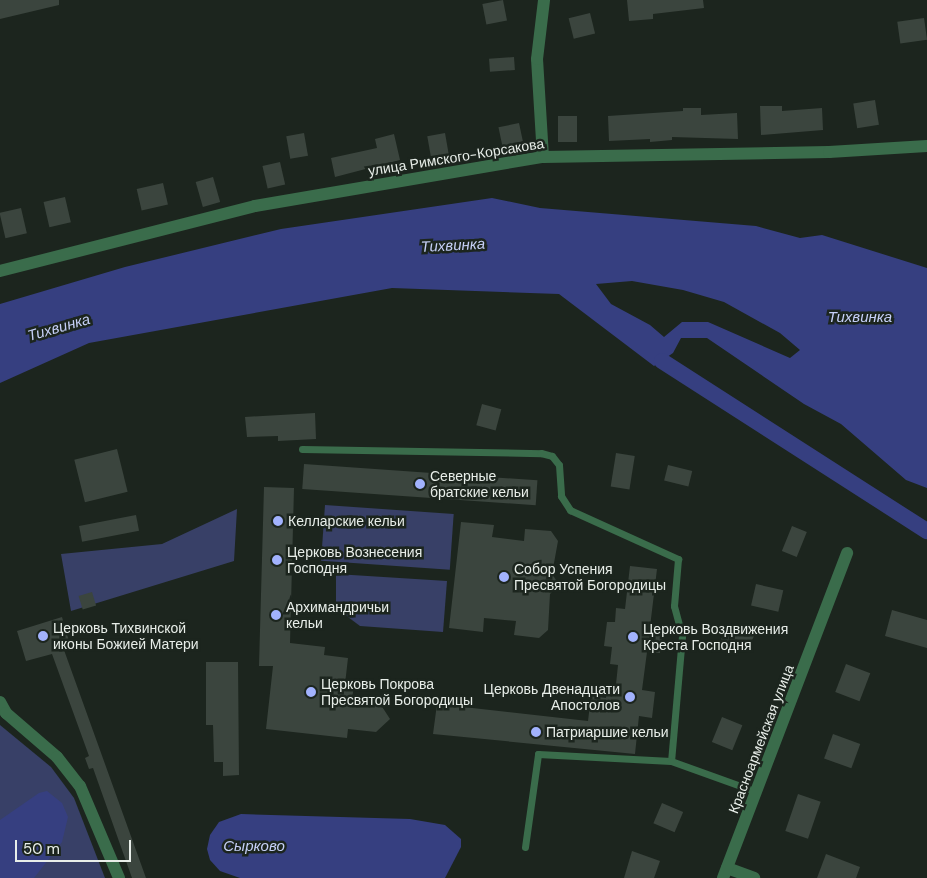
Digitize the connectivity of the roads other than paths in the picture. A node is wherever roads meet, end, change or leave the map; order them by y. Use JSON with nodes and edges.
{"nodes":[{"id":1,"x":544,"y":0,"type":"edge"},
{"id":2,"x":927,"y":146,"type":"edge"},
{"id":3,"x":543,"y":157,"type":"junction"},
{"id":4,"x":0,"y":271,"type":"edge"},
{"id":5,"x":302,"y":450,"type":"dead end"},
{"id":6,"x":846,"y":553,"type":"dead end"},
{"id":7,"x":0,"y":702,"type":"edge"},
{"id":8,"x":671,"y":761,"type":"junction"},
{"id":9,"x":757,"y":792,"type":"junction"},
{"id":10,"x":525,"y":847,"type":"dead end"},
{"id":11,"x":725,"y":873,"type":"edge"},
{"id":12,"x":119,"y":878,"type":"edge"},
{"id":13,"x":754,"y":878,"type":"edge"}],
"edges":[{"from":1,"to":3,"type":"street"},
{"from":2,"to":3,"type":"street","name":"улица Римского-Корсакова"},
{"from":3,"to":4,"type":"street","name":"улица Римского-Корсакова"},
{"from":5,"to":8,"type":"lane"},
{"from":6,"to":9,"type":"street","name":"Красноармейская улица"},
{"from":7,"to":12,"type":"street"},
{"from":8,"to":9,"type":"lane"},
{"from":8,"to":10,"type":"lane"},
{"from":9,"to":11,"type":"street","name":"Красноармейская улица"},
{"from":11,"to":13,"type":"street"}]}
